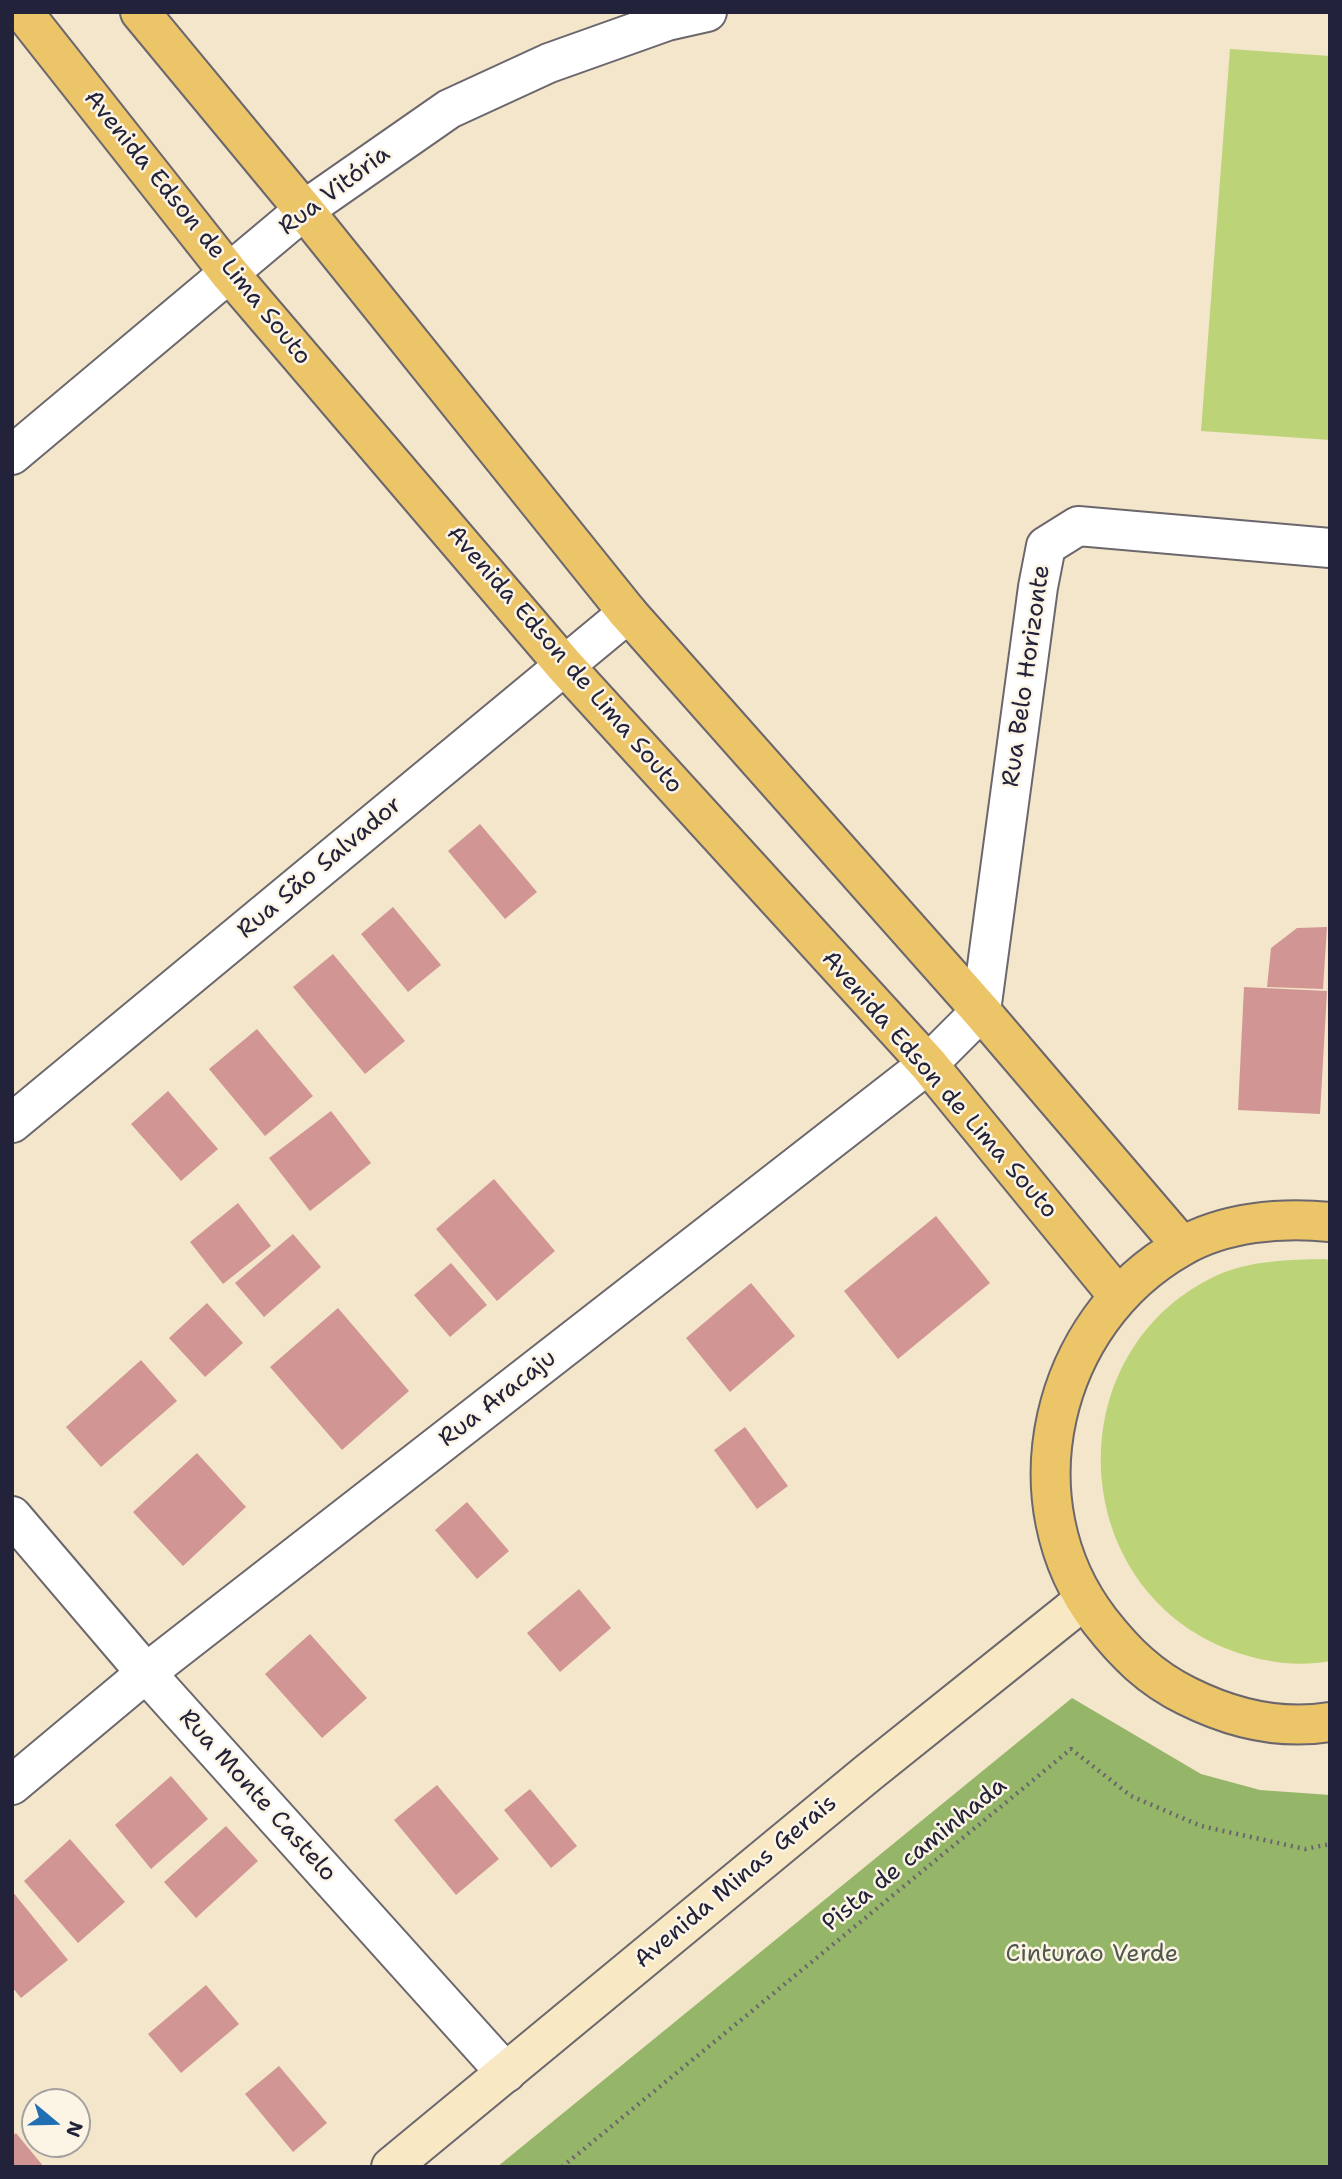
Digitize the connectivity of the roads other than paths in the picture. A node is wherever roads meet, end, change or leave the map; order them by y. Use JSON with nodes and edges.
{"nodes":[{"id":1,"x":23,"y":12,"type":"edge"},
{"id":2,"x":140,"y":12,"type":"edge"},
{"id":3,"x":707,"y":12,"type":"edge"},
{"id":4,"x":304,"y":210,"type":"junction"},
{"id":5,"x":230,"y":274,"type":"junction"},
{"id":6,"x":12,"y":455,"type":"edge"},
{"id":7,"x":1330,"y":548,"type":"edge"},
{"id":8,"x":628,"y":613,"type":"junction"},
{"id":9,"x":564,"y":666,"type":"junction"},
{"id":10,"x":981,"y":1011,"type":"junction"},
{"id":11,"x":928,"y":1064,"type":"junction"},
{"id":12,"x":12,"y":1123,"type":"edge"},
{"id":13,"x":1330,"y":1222,"type":"edge"},
{"id":14,"x":1182,"y":1247,"type":"junction"},
{"id":15,"x":1118,"y":1296,"type":"junction"},
{"id":16,"x":12,"y":1516,"type":"edge"},
{"id":17,"x":1084,"y":1600,"type":"junction"},
{"id":18,"x":146,"y":1673,"type":"junction"},
{"id":19,"x":1330,"y":1722,"type":"edge"},
{"id":20,"x":12,"y":1784,"type":"edge"},
{"id":21,"x":506,"y":2073,"type":"junction"},
{"id":22,"x":391,"y":2167,"type":"edge"}],
"edges":[{"from":1,"to":5,"type":"main road","name":"Avenida Edson de Lima Souto"},
{"from":2,"to":4,"type":"main road"},
{"from":3,"to":4,"type":"street","name":"Rua Vitória"},
{"from":4,"to":5,"type":"street","name":"Rua Vitória"},
{"from":4,"to":8,"type":"main road"},
{"from":5,"to":6,"type":"street","name":"Rua Vitória"},
{"from":5,"to":9,"type":"main road","name":"Avenida Edson de Lima Souto"},
{"from":7,"to":10,"type":"street","name":"Rua Belo Horizonte"},
{"from":8,"to":9,"type":"street","name":"Rua São Salvador"},
{"from":8,"to":10,"type":"main road"},
{"from":9,"to":11,"type":"main road","name":"Avenida Edson de Lima Souto"},
{"from":9,"to":12,"type":"street","name":"Rua São Salvador"},
{"from":10,"to":11,"type":"street","name":"Rua Aracaju"},
{"from":10,"to":14,"type":"main road"},
{"from":11,"to":15,"type":"main road","name":"Avenida Edson de Lima Souto"},
{"from":11,"to":18,"type":"street","name":"Rua Aracaju"},
{"from":13,"to":14,"type":"main road"},
{"from":14,"to":15,"type":"main road"},
{"from":15,"to":17,"type":"main road"},
{"from":16,"to":18,"type":"street","name":"Rua Monte Castelo"},
{"from":17,"to":19,"type":"main road"},
{"from":17,"to":21,"type":"main road","name":"Avenida Minas Gerais"},
{"from":18,"to":20,"type":"street","name":"Rua Aracaju"},
{"from":18,"to":21,"type":"street","name":"Rua Monte Castelo"},
{"from":21,"to":22,"type":"main road","name":"Avenida Minas Gerais"}]}
